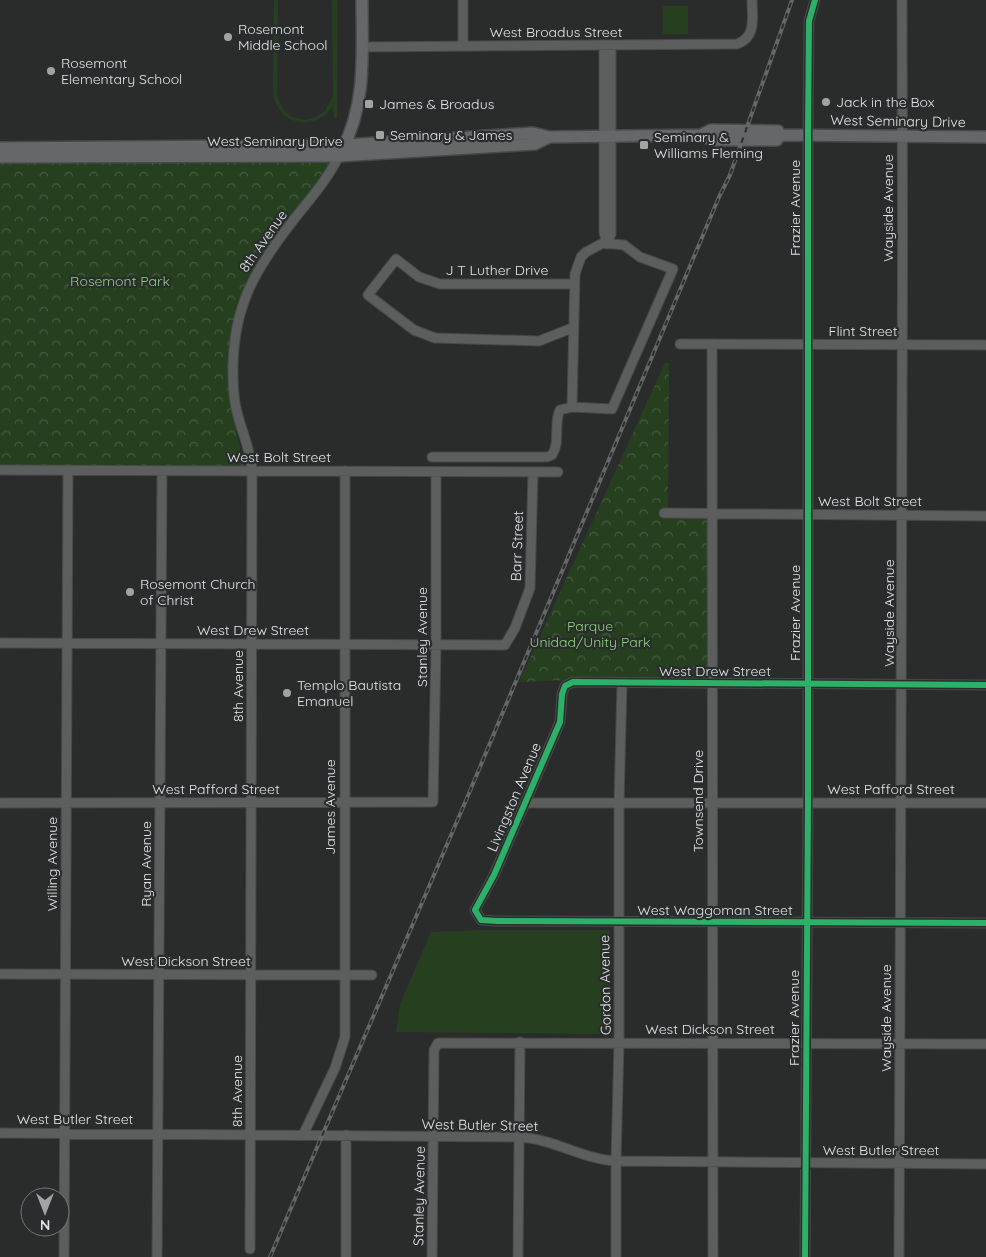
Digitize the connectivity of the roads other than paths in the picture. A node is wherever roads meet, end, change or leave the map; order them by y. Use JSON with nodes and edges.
{"nodes":[{"id":1,"x":362,"y":0,"type":"edge"},
{"id":2,"x":462,"y":0,"type":"edge"},
{"id":3,"x":752,"y":0,"type":"edge"},
{"id":4,"x":815,"y":0,"type":"edge"},
{"id":5,"x":902,"y":0,"type":"edge"},
{"id":6,"x":608,"y":45,"type":"junction"},
{"id":7,"x":463,"y":46,"type":"junction"},
{"id":8,"x":362,"y":47,"type":"junction"},
{"id":9,"x":608,"y":135,"type":"junction"},
{"id":10,"x":808,"y":135,"type":"junction"},
{"id":11,"x":902,"y":136,"type":"junction"},
{"id":12,"x":549,"y":137,"type":"junction"},
{"id":13,"x":986,"y":137,"type":"edge"},
{"id":14,"x":345,"y":145,"type":"junction"},
{"id":15,"x":0,"y":148,"type":"edge"},
{"id":16,"x":247,"y":151,"type":"junction"},
{"id":17,"x":112,"y":152,"type":"junction"},
{"id":18,"x":339,"y":156,"type":"junction"},
{"id":19,"x":0,"y":157,"type":"edge"},
{"id":20,"x":607,"y":244,"type":"junction"},
{"id":21,"x":574,"y":284,"type":"junction"},
{"id":22,"x":572,"y":328,"type":"junction"},
{"id":23,"x":680,"y":344,"type":"dead end"},
{"id":24,"x":712,"y":344,"type":"junction"},
{"id":25,"x":807,"y":345,"type":"junction"},
{"id":26,"x":901,"y":345,"type":"junction"},
{"id":27,"x":986,"y":345,"type":"edge"},
{"id":28,"x":572,"y":407,"type":"junction"},
{"id":29,"x":432,"y":458,"type":"dead end"},
{"id":30,"x":0,"y":470,"type":"edge"},
{"id":31,"x":68,"y":470,"type":"junction"},
{"id":32,"x":162,"y":471,"type":"junction"},
{"id":33,"x":252,"y":471,"type":"junction"},
{"id":34,"x":345,"y":471,"type":"junction"},
{"id":35,"x":436,"y":472,"type":"junction"},
{"id":36,"x":533,"y":472,"type":"junction"},
{"id":37,"x":558,"y":472,"type":"dead end"},
{"id":38,"x":664,"y":513,"type":"dead end"},
{"id":39,"x":712,"y":514,"type":"junction"},
{"id":40,"x":806,"y":514,"type":"junction"},
{"id":41,"x":903,"y":515,"type":"junction"},
{"id":42,"x":986,"y":516,"type":"edge"},
{"id":43,"x":0,"y":643,"type":"edge"},
{"id":44,"x":67,"y":643,"type":"junction"},
{"id":45,"x":161,"y":643,"type":"junction"},
{"id":46,"x":252,"y":644,"type":"junction"},
{"id":47,"x":345,"y":644,"type":"junction"},
{"id":48,"x":436,"y":644,"type":"junction"},
{"id":49,"x":506,"y":645,"type":"joint"},
{"id":50,"x":622,"y":683,"type":"junction"},
{"id":51,"x":712,"y":683,"type":"junction"},
{"id":52,"x":808,"y":684,"type":"junction"},
{"id":53,"x":902,"y":684,"type":"junction"},
{"id":54,"x":566,"y":686,"type":"joint"},
{"id":55,"x":986,"y":686,"type":"edge"},
{"id":56,"x":251,"y":802,"type":"junction"},
{"id":57,"x":345,"y":802,"type":"junction"},
{"id":58,"x":433,"y":802,"type":"joint"},
{"id":59,"x":712,"y":802,"type":"junction"},
{"id":60,"x":901,"y":802,"type":"junction"},
{"id":61,"x":0,"y":803,"type":"edge"},
{"id":62,"x":66,"y":803,"type":"junction"},
{"id":63,"x":160,"y":803,"type":"junction"},
{"id":64,"x":525,"y":803,"type":"junction"},
{"id":65,"x":986,"y":803,"type":"edge"},
{"id":66,"x":618,"y":804,"type":"junction"},
{"id":67,"x":808,"y":804,"type":"junction"},
{"id":68,"x":476,"y":915,"type":"joint"},
{"id":69,"x":618,"y":922,"type":"junction"},
{"id":70,"x":712,"y":922,"type":"junction"},
{"id":71,"x":807,"y":922,"type":"junction"},
{"id":72,"x":900,"y":923,"type":"junction"},
{"id":73,"x":986,"y":923,"type":"edge"},
{"id":74,"x":0,"y":974,"type":"edge"},
{"id":75,"x":66,"y":975,"type":"junction"},
{"id":76,"x":159,"y":975,"type":"junction"},
{"id":77,"x":251,"y":975,"type":"junction"},
{"id":78,"x":346,"y":976,"type":"junction"},
{"id":79,"x":372,"y":976,"type":"dead end"},
{"id":80,"x":520,"y":1042,"type":"junction"},
{"id":81,"x":619,"y":1042,"type":"junction"},
{"id":82,"x":714,"y":1043,"type":"junction"},
{"id":83,"x":806,"y":1043,"type":"junction"},
{"id":84,"x":900,"y":1044,"type":"junction"},
{"id":85,"x":986,"y":1044,"type":"edge"},
{"id":86,"x":435,"y":1046,"type":"joint"},
{"id":87,"x":0,"y":1132,"type":"edge"},
{"id":88,"x":65,"y":1132,"type":"junction"},
{"id":89,"x":158,"y":1132,"type":"junction"},
{"id":90,"x":250,"y":1134,"type":"junction"},
{"id":91,"x":303,"y":1135,"type":"junction"},
{"id":92,"x":346,"y":1135,"type":"junction"},
{"id":93,"x":433,"y":1137,"type":"junction"},
{"id":94,"x":520,"y":1137,"type":"junction"},
{"id":95,"x":616,"y":1161,"type":"junction"},
{"id":96,"x":713,"y":1162,"type":"junction"},
{"id":97,"x":805,"y":1163,"type":"junction"},
{"id":98,"x":899,"y":1163,"type":"junction"},
{"id":99,"x":986,"y":1164,"type":"edge"},
{"id":100,"x":250,"y":1249,"type":"dead end"},
{"id":101,"x":64,"y":1257,"type":"edge"},
{"id":102,"x":157,"y":1257,"type":"edge"},
{"id":103,"x":346,"y":1257,"type":"edge"},
{"id":104,"x":432,"y":1257,"type":"edge"},
{"id":105,"x":518,"y":1257,"type":"edge"},
{"id":106,"x":616,"y":1257,"type":"edge"},
{"id":107,"x":713,"y":1257,"type":"edge"},
{"id":108,"x":805,"y":1257,"type":"edge"},
{"id":109,"x":899,"y":1257,"type":"edge"}],
"edges":[{"from":1,"to":8,"type":"main road"},
{"from":2,"to":7,"type":"street"},
{"from":3,"to":6,"type":"street","name":"West Broadus Street"},
{"from":4,"to":10,"type":"street","name":"Frazier Avenue"},
{"from":5,"to":11,"type":"street","name":"Wayside Avenue"},
{"from":6,"to":7,"type":"street","name":"West Broadus Street"},
{"from":6,"to":9,"type":"street"},
{"from":7,"to":8,"type":"street","name":"West Broadus Street"},
{"from":8,"to":14,"type":"main road"},
{"from":9,"to":10,"type":"main road","name":"West Seminary Drive"},
{"from":9,"to":12,"type":"main road","name":"West Seminary Drive"},
{"from":9,"to":20,"type":"street"},
{"from":10,"to":11,"type":"main road","name":"West Seminary Drive"},
{"from":10,"to":25,"type":"street","name":"Frazier Avenue"},
{"from":11,"to":13,"type":"main road","name":"West Seminary Drive"},
{"from":11,"to":26,"type":"street","name":"Wayside Avenue"},
{"from":12,"to":14,"type":"main road","name":"West Seminary Drive"},
{"from":12,"to":18,"type":"main road","name":"West Seminary Drive"},
{"from":14,"to":16,"type":"main road","name":"West Seminary Drive"},
{"from":14,"to":18,"type":"main road"},
{"from":15,"to":17,"type":"main road","name":"West Seminary Drive"},
{"from":16,"to":17,"type":"main road","name":"West Seminary Drive"},
{"from":16,"to":18,"type":"main road","name":"West Seminary Drive"},
{"from":17,"to":19,"type":"main road","name":"West Seminary Drive"},
{"from":18,"to":33,"type":"street","name":"8th Avenue"},
{"from":20,"to":21,"type":"street"},
{"from":20,"to":28,"type":"street"},
{"from":21,"to":22,"type":"street"},
{"from":21,"to":22,"type":"street","name":"J T Luther Drive"},
{"from":22,"to":28,"type":"street"},
{"from":23,"to":24,"type":"street","name":"Flint Street"},
{"from":24,"to":25,"type":"street","name":"Flint Street"},
{"from":24,"to":39,"type":"street","name":"Townsend Drive"},
{"from":25,"to":26,"type":"street","name":"Flint Street"},
{"from":25,"to":40,"type":"street","name":"Frazier Avenue"},
{"from":26,"to":27,"type":"street","name":"Flint Street"},
{"from":26,"to":41,"type":"street","name":"Wayside Avenue"},
{"from":28,"to":29,"type":"street"},
{"from":30,"to":31,"type":"street","name":"West Bolt Street"},
{"from":31,"to":32,"type":"street","name":"West Bolt Street"},
{"from":31,"to":44,"type":"street","name":"Willing Avenue"},
{"from":32,"to":33,"type":"street","name":"West Bolt Street"},
{"from":32,"to":45,"type":"street","name":"Ryan Avenue"},
{"from":33,"to":34,"type":"street","name":"West Bolt Street"},
{"from":33,"to":46,"type":"street","name":"8th Avenue"},
{"from":34,"to":35,"type":"street","name":"West Bolt Street"},
{"from":34,"to":47,"type":"street","name":"James Avenue"},
{"from":35,"to":36,"type":"street","name":"West Bolt Street"},
{"from":35,"to":48,"type":"street","name":"Stanley Avenue"},
{"from":36,"to":37,"type":"street","name":"West Bolt Street"},
{"from":36,"to":49,"type":"street","name":"Barr Street"},
{"from":38,"to":39,"type":"street","name":"West Bolt Street"},
{"from":39,"to":40,"type":"street","name":"West Bolt Street"},
{"from":39,"to":51,"type":"street","name":"Townsend Drive"},
{"from":40,"to":41,"type":"street","name":"West Bolt Street"},
{"from":40,"to":52,"type":"street","name":"Frazier Avenue"},
{"from":41,"to":42,"type":"street","name":"West Bolt Street"},
{"from":41,"to":53,"type":"street","name":"Wayside Avenue"},
{"from":43,"to":44,"type":"street","name":"West Drew Street"},
{"from":44,"to":45,"type":"street","name":"West Drew Street"},
{"from":44,"to":62,"type":"street","name":"Willing Avenue"},
{"from":45,"to":46,"type":"street","name":"West Drew Street"},
{"from":45,"to":63,"type":"street","name":"Ryan Avenue"},
{"from":46,"to":47,"type":"street","name":"West Drew Street"},
{"from":46,"to":56,"type":"street","name":"8th Avenue"},
{"from":47,"to":48,"type":"street","name":"West Drew Street"},
{"from":47,"to":57,"type":"street","name":"James Avenue"},
{"from":48,"to":49,"type":"street","name":"West Drew Street"},
{"from":48,"to":58,"type":"street","name":"Stanley Avenue"},
{"from":50,"to":51,"type":"street","name":"West Drew Street"},
{"from":50,"to":54,"type":"street","name":"West Drew Street"},
{"from":50,"to":66,"type":"street","name":"Gordon Avenue"},
{"from":51,"to":52,"type":"street","name":"West Drew Street"},
{"from":51,"to":59,"type":"street","name":"Townsend Drive"},
{"from":52,"to":53,"type":"street","name":"West Drew Street"},
{"from":52,"to":67,"type":"street","name":"Frazier Avenue"},
{"from":53,"to":55,"type":"street","name":"West Drew Street"},
{"from":53,"to":60,"type":"street","name":"Wayside Avenue"},
{"from":54,"to":64,"type":"street","name":"Livingston Avenue"},
{"from":56,"to":57,"type":"street","name":"West Pafford Street"},
{"from":56,"to":63,"type":"street","name":"West Pafford Street"},
{"from":56,"to":77,"type":"street","name":"8th Avenue"},
{"from":57,"to":58,"type":"street","name":"West Pafford Street"},
{"from":57,"to":78,"type":"street","name":"James Avenue"},
{"from":59,"to":66,"type":"street","name":"West Pafford Street"},
{"from":59,"to":67,"type":"street","name":"West Pafford Street"},
{"from":59,"to":70,"type":"street","name":"Townsend Drive"},
{"from":60,"to":65,"type":"street","name":"West Pafford Street"},
{"from":60,"to":67,"type":"street","name":"West Pafford Street"},
{"from":60,"to":72,"type":"street","name":"Wayside Avenue"},
{"from":61,"to":62,"type":"street","name":"West Pafford Street"},
{"from":62,"to":63,"type":"street","name":"West Pafford Street"},
{"from":62,"to":75,"type":"street","name":"Willing Avenue"},
{"from":63,"to":76,"type":"street","name":"Ryan Avenue"},
{"from":64,"to":66,"type":"street","name":"West Pafford Street"},
{"from":64,"to":68,"type":"street","name":"Livingston Avenue"},
{"from":66,"to":69,"type":"street","name":"Gordon Avenue"},
{"from":67,"to":71,"type":"street","name":"Frazier Avenue"},
{"from":68,"to":69,"type":"street","name":"West Waggoman Street"},
{"from":69,"to":70,"type":"street","name":"West Waggoman Street"},
{"from":69,"to":81,"type":"street","name":"Gordon Avenue"},
{"from":70,"to":71,"type":"street","name":"West Waggoman Street"},
{"from":70,"to":82,"type":"street","name":"Townsend Drive"},
{"from":71,"to":72,"type":"street","name":"West Waggoman Street"},
{"from":71,"to":83,"type":"street","name":"Frazier Avenue"},
{"from":72,"to":73,"type":"street","name":"West Waggoman Street"},
{"from":72,"to":84,"type":"street","name":"Wayside Avenue"},
{"from":74,"to":75,"type":"street","name":"West Dickson Street"},
{"from":75,"to":76,"type":"street","name":"West Dickson Street"},
{"from":75,"to":88,"type":"street","name":"Willing Avenue"},
{"from":76,"to":77,"type":"street","name":"West Dickson Street"},
{"from":76,"to":89,"type":"street","name":"Ryan Avenue"},
{"from":77,"to":78,"type":"street","name":"West Dickson Street"},
{"from":77,"to":90,"type":"street","name":"8th Avenue"},
{"from":78,"to":79,"type":"street","name":"West Dickson Street"},
{"from":78,"to":91,"type":"street","name":"James Avenue"},
{"from":80,"to":81,"type":"street","name":"West Dickson Street"},
{"from":80,"to":86,"type":"street","name":"West Dickson Street"},
{"from":80,"to":94,"type":"street"},
{"from":81,"to":82,"type":"street","name":"West Dickson Street"},
{"from":81,"to":95,"type":"street","name":"Gordon Avenue"},
{"from":82,"to":83,"type":"street","name":"West Dickson Street"},
{"from":82,"to":96,"type":"street","name":"Townsend Drive"},
{"from":83,"to":84,"type":"street","name":"West Dickson Street"},
{"from":83,"to":97,"type":"street","name":"Frazier Avenue"},
{"from":84,"to":85,"type":"street","name":"West Dickson Street"},
{"from":84,"to":98,"type":"street","name":"Wayside Avenue"},
{"from":86,"to":93,"type":"street","name":"Stanley Avenue"},
{"from":87,"to":88,"type":"street","name":"West Butler Street"},
{"from":88,"to":89,"type":"street","name":"West Butler Street"},
{"from":88,"to":101,"type":"street","name":"Willing Avenue"},
{"from":89,"to":90,"type":"street","name":"West Butler Street"},
{"from":89,"to":102,"type":"street","name":"Ryan Avenue"},
{"from":90,"to":91,"type":"street","name":"West Butler Street"},
{"from":90,"to":100,"type":"street","name":"8th Avenue"},
{"from":91,"to":92,"type":"street","name":"West Butler Street"},
{"from":92,"to":93,"type":"street","name":"West Butler Street"},
{"from":92,"to":103,"type":"street"},
{"from":93,"to":94,"type":"street","name":"West Butler Street"},
{"from":93,"to":104,"type":"street","name":"Stanley Avenue"},
{"from":94,"to":95,"type":"street","name":"West Butler Street"},
{"from":94,"to":105,"type":"street"},
{"from":95,"to":96,"type":"street","name":"West Butler Street"},
{"from":95,"to":106,"type":"street","name":"Gordon Avenue"},
{"from":96,"to":97,"type":"street","name":"West Butler Street"},
{"from":96,"to":107,"type":"street","name":"Townsend Drive"},
{"from":97,"to":98,"type":"street","name":"West Butler Street"},
{"from":97,"to":108,"type":"street","name":"Frazier Avenue"},
{"from":98,"to":99,"type":"street","name":"West Butler Street"},
{"from":98,"to":109,"type":"street","name":"Wayside Avenue"}]}
